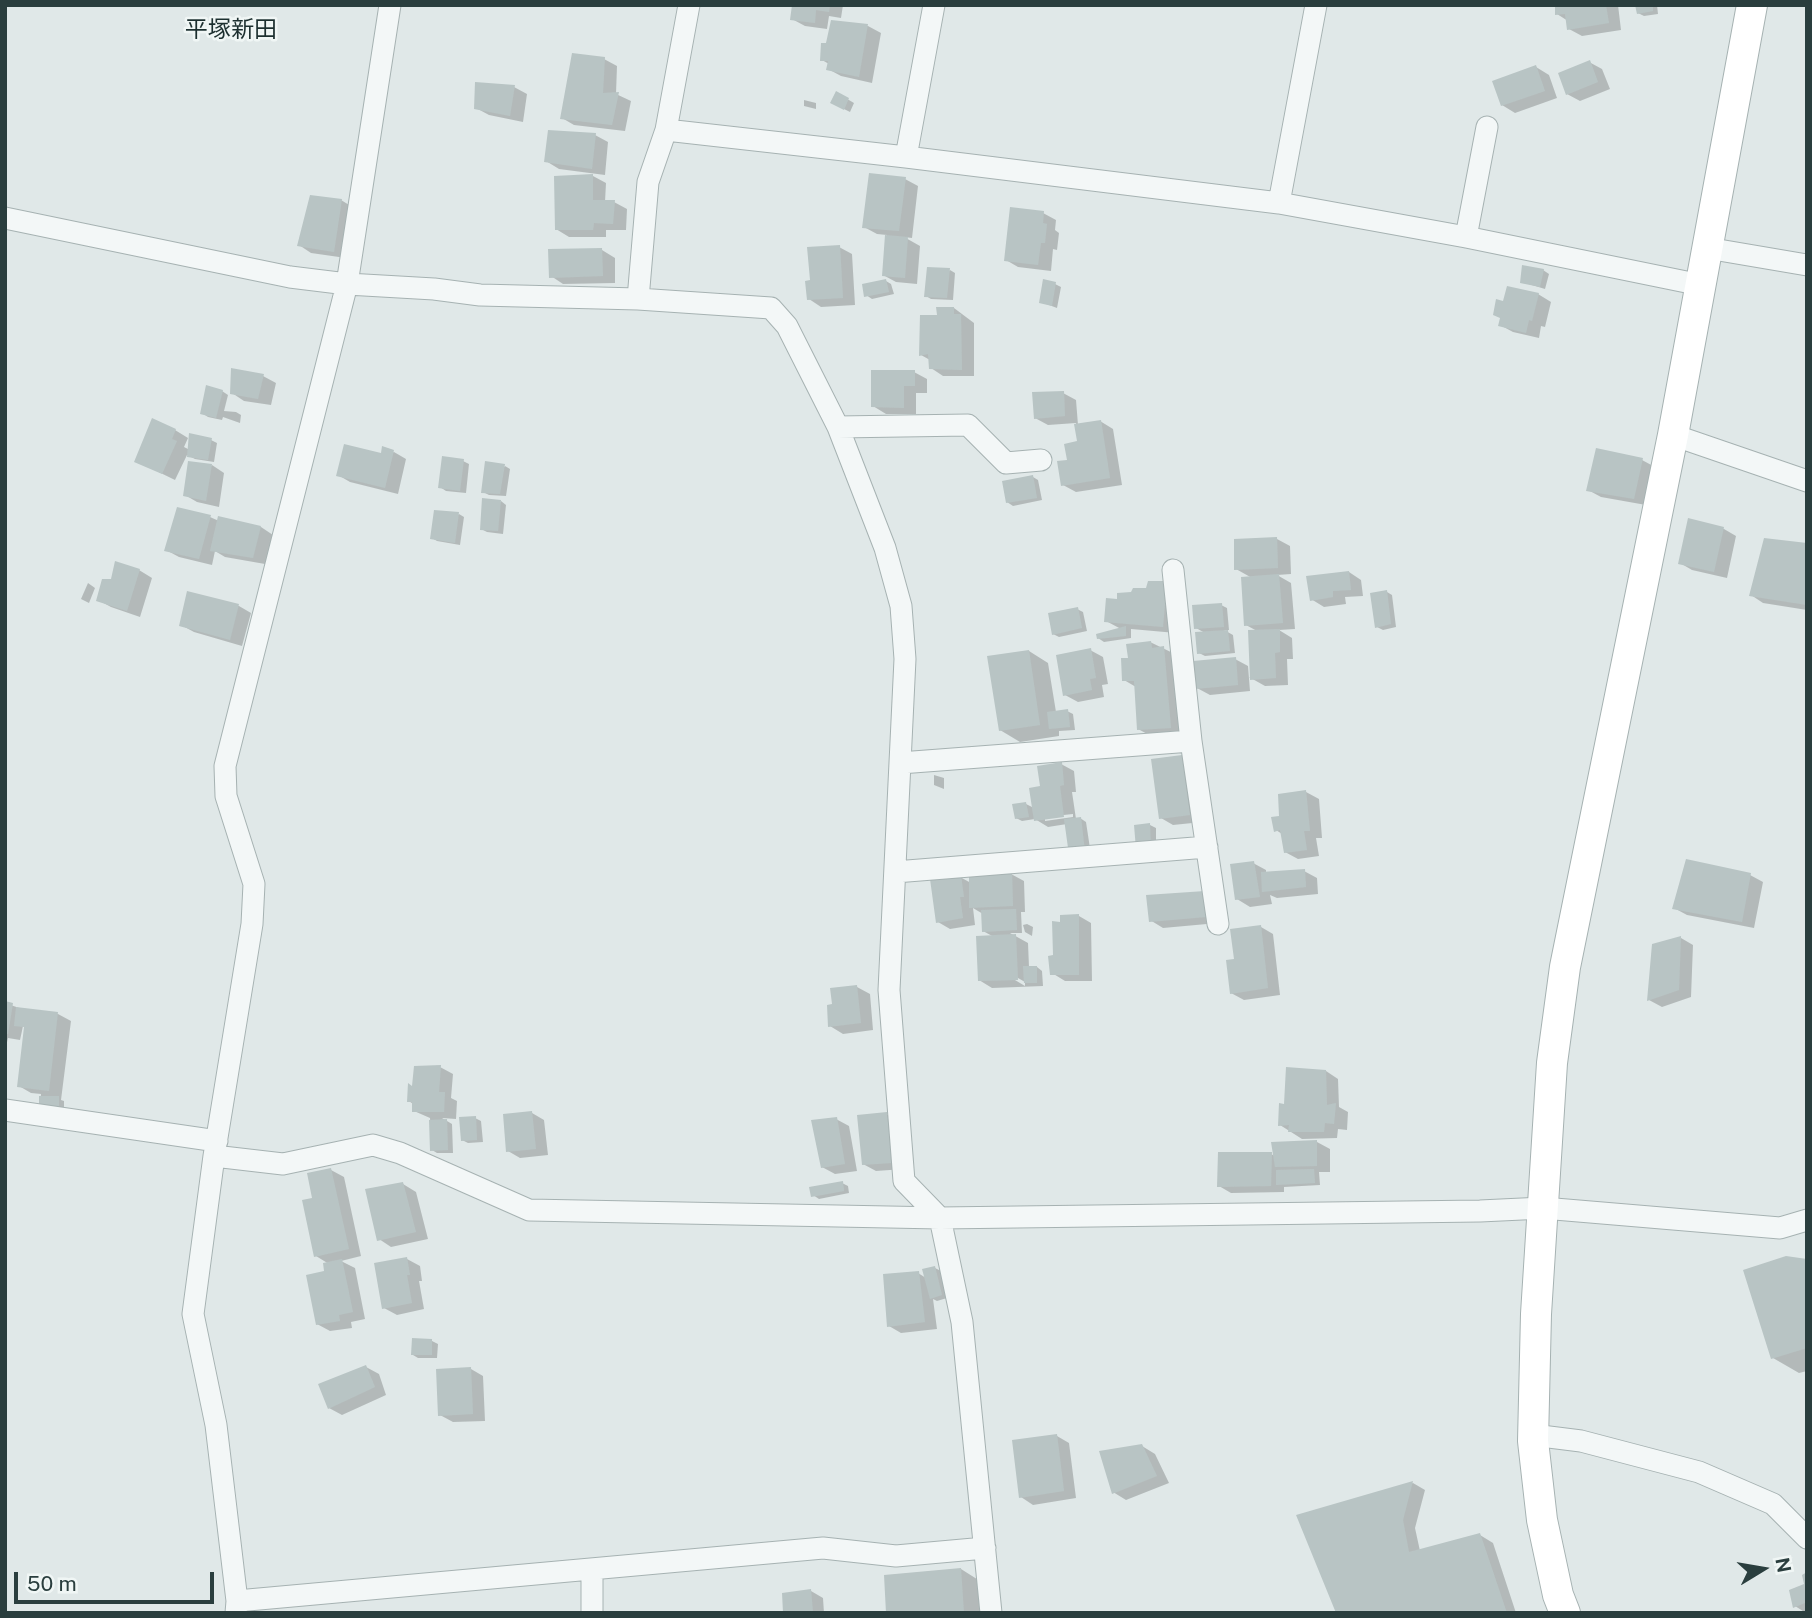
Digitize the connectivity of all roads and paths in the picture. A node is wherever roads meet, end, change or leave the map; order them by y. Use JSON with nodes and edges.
{"nodes":[{"id":1,"x":390,"y":5,"type":"edge"},
{"id":2,"x":689,"y":5,"type":"edge"},
{"id":3,"x":934,"y":5,"type":"edge"},
{"id":4,"x":1316,"y":5,"type":"edge"},
{"id":5,"x":1752,"y":5,"type":"edge"},
{"id":6,"x":1487,"y":127,"type":"dead end"},
{"id":7,"x":666,"y":131,"type":"junction"},
{"id":8,"x":906,"y":157,"type":"junction"},
{"id":9,"x":1279,"y":203,"type":"junction"},
{"id":10,"x":5,"y":218,"type":"edge"},
{"id":11,"x":1466,"y":237,"type":"junction"},
{"id":12,"x":1707,"y":248,"type":"junction"},
{"id":13,"x":1807,"y":265,"type":"edge"},
{"id":14,"x":347,"y":284,"type":"junction"},
{"id":15,"x":1701,"y":285,"type":"junction"},
{"id":16,"x":638,"y":299,"type":"junction"},
{"id":17,"x":838,"y":427,"type":"junction"},
{"id":18,"x":1672,"y":435,"type":"junction"},
{"id":19,"x":1041,"y":460,"type":"dead end"},
{"id":20,"x":1807,"y":481,"type":"edge"},
{"id":21,"x":1172,"y":570,"type":"dead end"},
{"id":22,"x":1191,"y":741,"type":"junction"},
{"id":23,"x":900,"y":763,"type":"junction"},
{"id":24,"x":1207,"y":847,"type":"junction"},
{"id":25,"x":895,"y":872,"type":"junction"},
{"id":26,"x":1218,"y":923,"type":"dead end"},
{"id":27,"x":5,"y":1110,"type":"edge"},
{"id":28,"x":216,"y":1148,"type":"junction"},
{"id":29,"x":1544,"y":1208,"type":"junction"},
{"id":30,"x":940,"y":1217,"type":"junction"},
{"id":31,"x":1807,"y":1220,"type":"edge"},
{"id":32,"x":1533,"y":1435,"type":"junction"},
{"id":33,"x":1807,"y":1538,"type":"edge"},
{"id":34,"x":985,"y":1548,"type":"junction"},
{"id":35,"x":592,"y":1569,"type":"junction"},
{"id":36,"x":236,"y":1607,"type":"edge"},
{"id":37,"x":592,"y":1613,"type":"edge"},
{"id":38,"x":991,"y":1613,"type":"edge"},
{"id":39,"x":1565,"y":1613,"type":"edge"}],
"edges":[{"from":1,"to":14,"type":"street"},
{"from":2,"to":7,"type":"street"},
{"from":3,"to":8,"type":"street"},
{"from":4,"to":9,"type":"street"},
{"from":5,"to":12,"type":"street"},
{"from":6,"to":11,"type":"street"},
{"from":7,"to":8,"type":"street"},
{"from":7,"to":16,"type":"street"},
{"from":8,"to":9,"type":"street"},
{"from":9,"to":11,"type":"street"},
{"from":10,"to":14,"type":"street"},
{"from":11,"to":15,"type":"street"},
{"from":12,"to":13,"type":"street"},
{"from":12,"to":15,"type":"street"},
{"from":14,"to":16,"type":"street"},
{"from":14,"to":28,"type":"street"},
{"from":15,"to":18,"type":"street"},
{"from":16,"to":17,"type":"street"},
{"from":17,"to":19,"type":"street"},
{"from":17,"to":23,"type":"street"},
{"from":18,"to":20,"type":"street"},
{"from":18,"to":29,"type":"street"},
{"from":21,"to":22,"type":"street"},
{"from":22,"to":23,"type":"street"},
{"from":22,"to":24,"type":"street"},
{"from":23,"to":25,"type":"street"},
{"from":24,"to":25,"type":"street"},
{"from":24,"to":26,"type":"street"},
{"from":25,"to":30,"type":"street"},
{"from":27,"to":28,"type":"street"},
{"from":28,"to":30,"type":"street"},
{"from":28,"to":36,"type":"street"},
{"from":29,"to":30,"type":"street"},
{"from":29,"to":31,"type":"street"},
{"from":29,"to":32,"type":"street"},
{"from":30,"to":34,"type":"street"},
{"from":32,"to":33,"type":"street"},
{"from":32,"to":39,"type":"street"},
{"from":34,"to":35,"type":"street"},
{"from":34,"to":38,"type":"street"},
{"from":35,"to":36,"type":"street"},
{"from":35,"to":37,"type":"street"}]}
